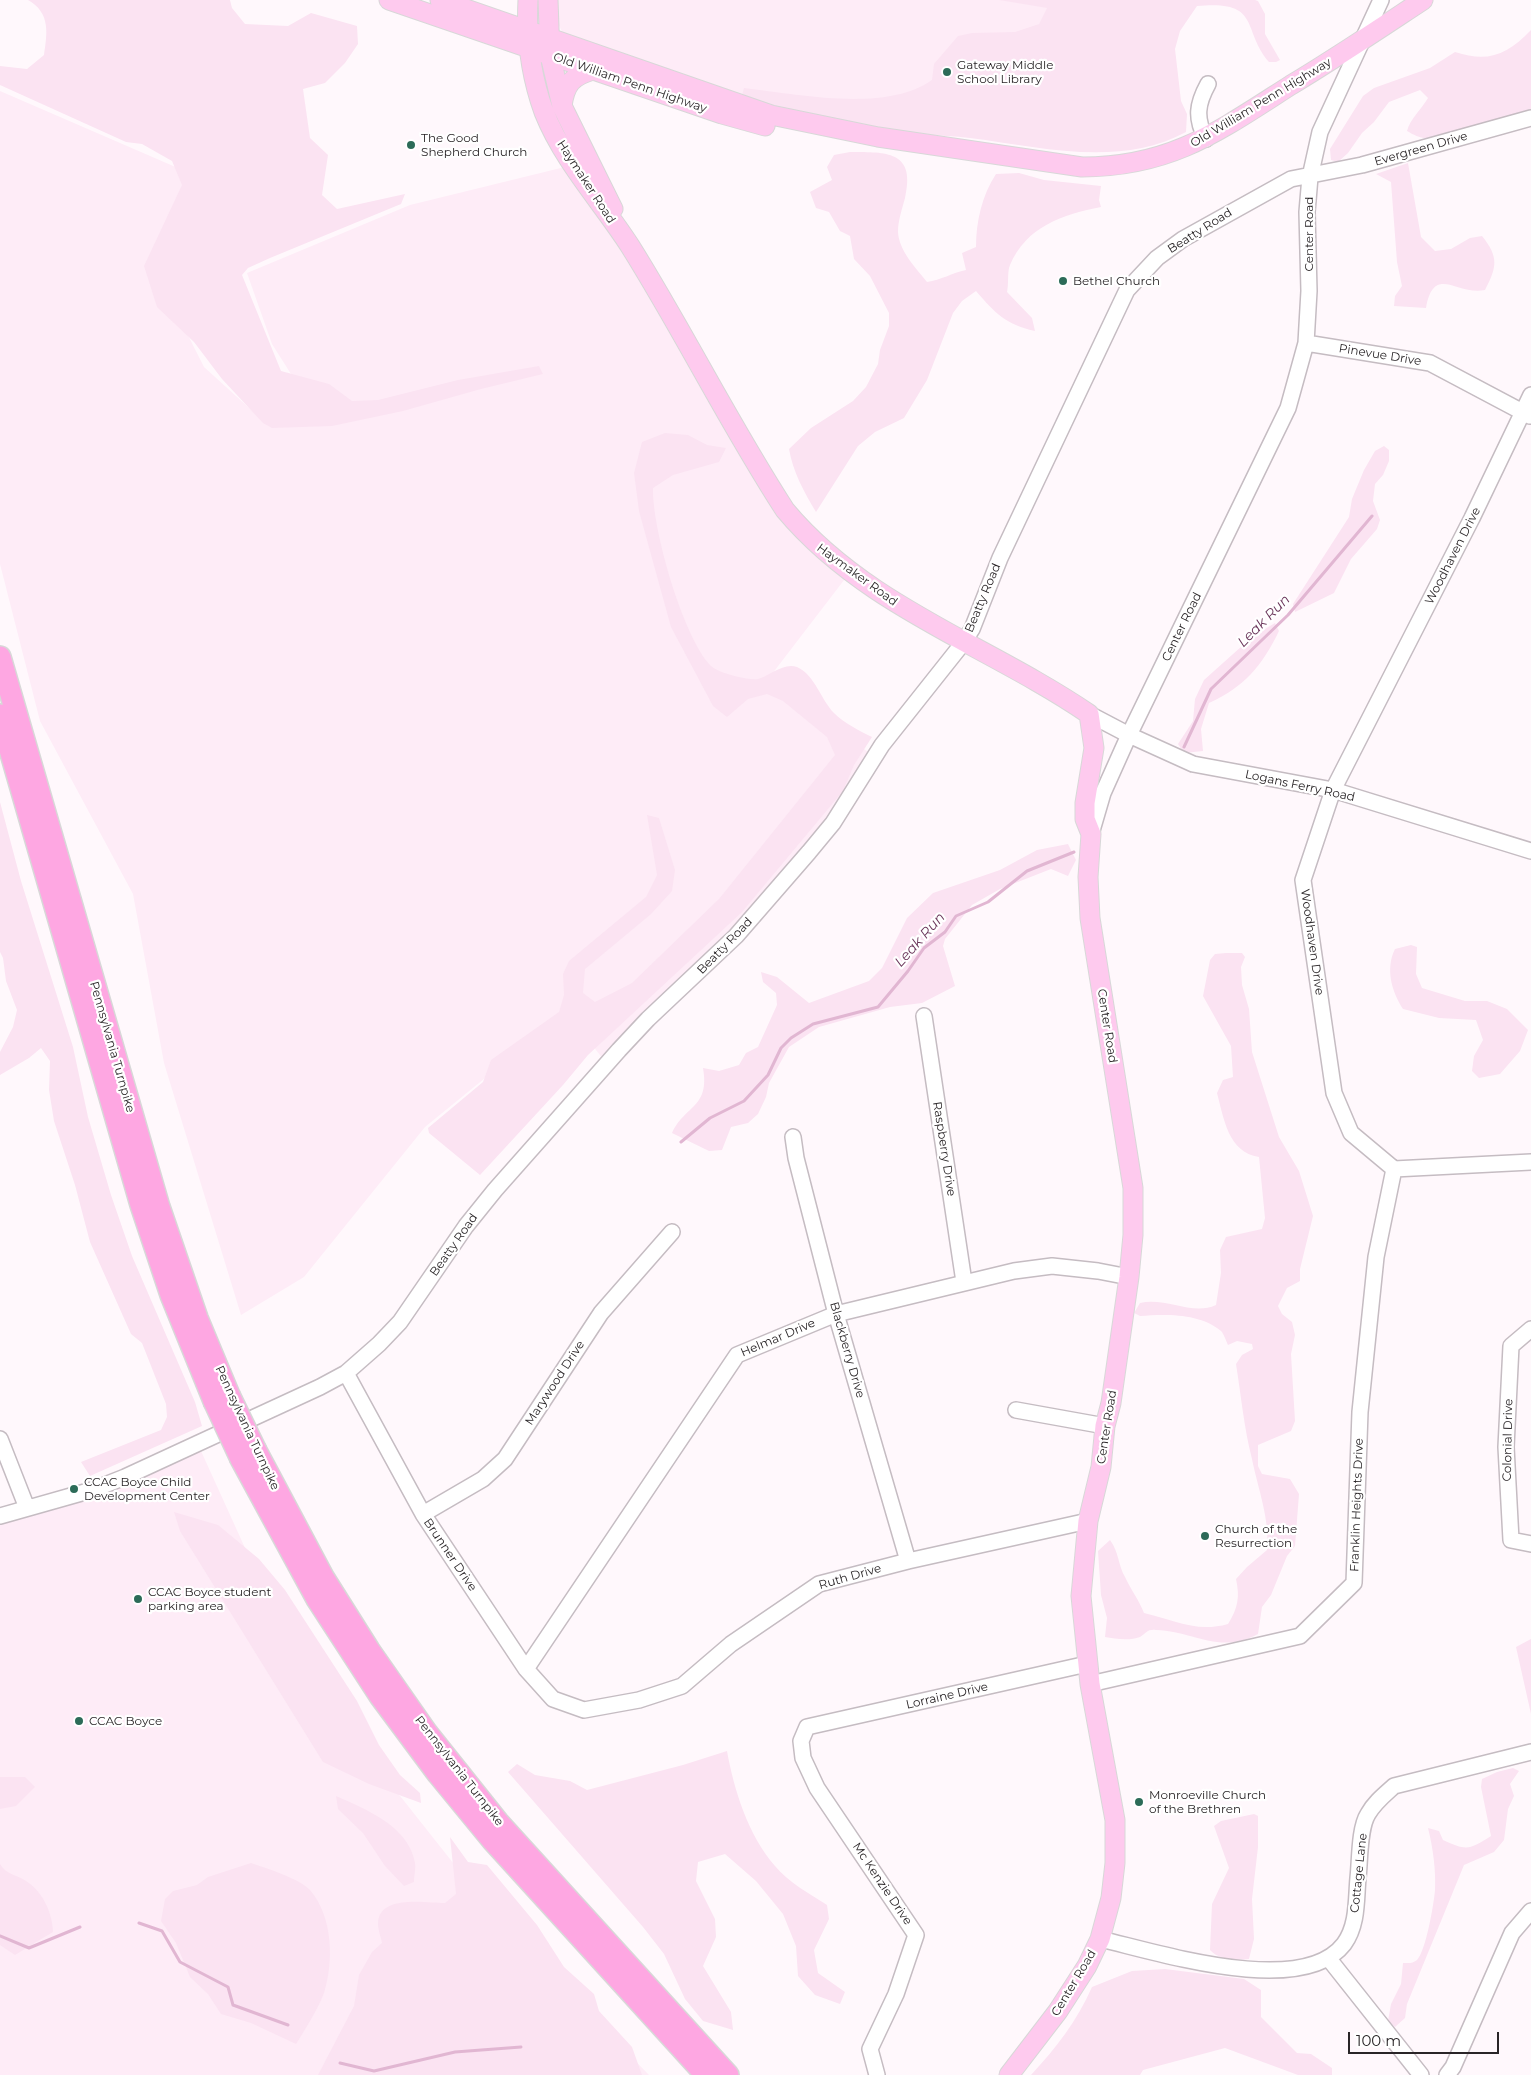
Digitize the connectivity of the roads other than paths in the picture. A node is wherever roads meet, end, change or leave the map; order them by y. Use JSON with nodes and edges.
{"nodes":[{"id":1,"x":389,"y":0,"type":"edge"},
{"id":2,"x":440,"y":0,"type":"edge"},
{"id":3,"x":528,"y":0,"type":"edge"},
{"id":4,"x":548,"y":0,"type":"edge"},
{"id":5,"x":1381,"y":0,"type":"edge"},
{"id":6,"x":1423,"y":0,"type":"edge"},
{"id":7,"x":547,"y":36,"type":"junction"},
{"id":8,"x":528,"y":39,"type":"junction"},
{"id":9,"x":1361,"y":42,"type":"junction"},
{"id":10,"x":550,"y":55,"type":"junction"},
{"id":11,"x":593,"y":70,"type":"junction"},
{"id":12,"x":1208,"y":84,"type":"dead end"},
{"id":13,"x":562,"y":106,"type":"junction"},
{"id":14,"x":1531,"y":118,"type":"edge"},
{"id":15,"x":878,"y":137,"type":"junction"},
{"id":16,"x":1206,"y":139,"type":"junction"},
{"id":17,"x":1310,"y":177,"type":"junction"},
{"id":18,"x":629,"y":244,"type":"junction"},
{"id":19,"x":1306,"y":343,"type":"junction"},
{"id":20,"x":1531,"y":394,"type":"edge"},
{"id":21,"x":1526,"y":415,"type":"edge"},
{"id":22,"x":963,"y":643,"type":"junction"},
{"id":23,"x":0,"y":656,"type":"edge"},
{"id":24,"x":1089,"y":714,"type":"junction"},
{"id":25,"x":0,"y":715,"type":"edge"},
{"id":26,"x":1128,"y":735,"type":"junction"},
{"id":27,"x":1333,"y":790,"type":"junction"},
{"id":28,"x":1091,"y":834,"type":"junction"},
{"id":29,"x":1531,"y":851,"type":"edge"},
{"id":30,"x":924,"y":1016,"type":"dead end"},
{"id":31,"x":793,"y":1137,"type":"dead end"},
{"id":32,"x":1531,"y":1162,"type":"edge"},
{"id":33,"x":1394,"y":1169,"type":"junction"},
{"id":34,"x":672,"y":1232,"type":"dead end"},
{"id":35,"x":1129,"y":1277,"type":"junction"},
{"id":36,"x":964,"y":1282,"type":"junction"},
{"id":37,"x":836,"y":1314,"type":"junction"},
{"id":38,"x":1531,"y":1329,"type":"edge"},
{"id":39,"x":346,"y":1372,"type":"junction"},
{"id":40,"x":222,"y":1398,"type":"junction"},
{"id":41,"x":1016,"y":1410,"type":"dead end"},
{"id":42,"x":1105,"y":1426,"type":"junction"},
{"id":43,"x":0,"y":1439,"type":"edge"},
{"id":44,"x":248,"y":1455,"type":"junction"},
{"id":45,"x":27,"y":1508,"type":"junction"},
{"id":46,"x":424,"y":1514,"type":"junction"},
{"id":47,"x":0,"y":1516,"type":"edge"},
{"id":48,"x":1088,"y":1521,"type":"junction"},
{"id":49,"x":1531,"y":1544,"type":"edge"},
{"id":50,"x":908,"y":1561,"type":"junction"},
{"id":51,"x":1087,"y":1664,"type":"junction"},
{"id":52,"x":526,"y":1669,"type":"junction"},
{"id":53,"x":1090,"y":1684,"type":"junction"},
{"id":54,"x":584,"y":1710,"type":"joint"},
{"id":55,"x":807,"y":1727,"type":"joint"},
{"id":56,"x":1531,"y":1752,"type":"edge"},
{"id":57,"x":1531,"y":1911,"type":"edge"},
{"id":58,"x":1100,"y":1939,"type":"junction"},
{"id":59,"x":1328,"y":1959,"type":"junction"},
{"id":60,"x":706,"y":2075,"type":"edge"},
{"id":61,"x":728,"y":2075,"type":"edge"},
{"id":62,"x":877,"y":2075,"type":"edge"},
{"id":63,"x":1009,"y":2075,"type":"edge"},
{"id":64,"x":1421,"y":2075,"type":"edge"},
{"id":65,"x":1447,"y":2075,"type":"edge"}],
"edges":[{"from":1,"to":8,"type":"main road","name":"Old William Penn Highway"},
{"from":2,"to":8,"type":"main road","name":"Old William Penn Highway"},
{"from":3,"to":8,"type":"main road","name":"Haymaker Road"},
{"from":4,"to":7,"type":"main road","name":"Haymaker Road"},
{"from":5,"to":9,"type":"street","name":"Center Road"},
{"from":6,"to":9,"type":"main road","name":"Old William Penn Highway"},
{"from":7,"to":8,"type":"main road","name":"Old William Penn Highway"},
{"from":7,"to":10,"type":"main road","name":"Haymaker Road"},
{"from":7,"to":15,"type":"main road","name":"Old William Penn Highway"},
{"from":8,"to":10,"type":"main road","name":"Old William Penn Highway"},
{"from":8,"to":18,"type":"main road","name":"Haymaker Road"},
{"from":9,"to":16,"type":"main road","name":"Old William Penn Highway"},
{"from":9,"to":17,"type":"street","name":"Center Road"},
{"from":10,"to":11,"type":"main road","name":"Old William Penn Highway"},
{"from":10,"to":13,"type":"main road","name":"Haymaker Road"},
{"from":11,"to":13,"type":"main road"},
{"from":11,"to":15,"type":"main road","name":"Old William Penn Highway"},
{"from":12,"to":16,"type":"street"},
{"from":13,"to":18,"type":"main road","name":"Haymaker Road"},
{"from":14,"to":17,"type":"street","name":"Evergreen Drive"},
{"from":15,"to":16,"type":"main road","name":"Old William Penn Highway"},
{"from":17,"to":19,"type":"street","name":"Center Road"},
{"from":17,"to":22,"type":"street","name":"Beatty Road"},
{"from":18,"to":22,"type":"main road","name":"Haymaker Road"},
{"from":19,"to":21,"type":"street","name":"Pinevue Drive"},
{"from":19,"to":26,"type":"street","name":"Center Road"},
{"from":20,"to":21,"type":"street","name":"Woodhaven Drive"},
{"from":21,"to":27,"type":"street","name":"Woodhaven Drive"},
{"from":22,"to":24,"type":"main road","name":"Haymaker Road"},
{"from":22,"to":39,"type":"street","name":"Beatty Road"},
{"from":23,"to":40,"type":"highway","name":"Pennsylvania Turnpike"},
{"from":24,"to":26,"type":"street","name":"Haymaker Road"},
{"from":24,"to":28,"type":"main road"},
{"from":25,"to":40,"type":"highway","name":"Pennsylvania Turnpike"},
{"from":26,"to":27,"type":"street","name":"Logans Ferry Road"},
{"from":26,"to":28,"type":"street","name":"Center Road"},
{"from":27,"to":29,"type":"street","name":"Logans Ferry Road"},
{"from":27,"to":33,"type":"street","name":"Woodhaven Drive"},
{"from":28,"to":35,"type":"main road","name":"Center Road"},
{"from":30,"to":36,"type":"street","name":"Raspberry Drive"},
{"from":31,"to":37,"type":"street","name":"Blackberry Drive"},
{"from":32,"to":33,"type":"street"},
{"from":33,"to":53,"type":"street","name":"Franklin Heights Drive"},
{"from":34,"to":46,"type":"street","name":"Marywood Drive"},
{"from":35,"to":36,"type":"street","name":"Helmar Drive"},
{"from":35,"to":42,"type":"main road","name":"Center Road"},
{"from":36,"to":37,"type":"street","name":"Helmar Drive"},
{"from":37,"to":50,"type":"street","name":"Blackberry Drive"},
{"from":37,"to":52,"type":"street","name":"Helmar Drive"},
{"from":38,"to":49,"type":"street","name":"Colonial Drive"},
{"from":39,"to":45,"type":"street","name":"Beatty Road"},
{"from":39,"to":46,"type":"street","name":"Brunner Drive"},
{"from":40,"to":44,"type":"highway","name":"Pennsylvania Turnpike","bridge":true},
{"from":41,"to":42,"type":"street"},
{"from":42,"to":48,"type":"main road","name":"Center Road"},
{"from":43,"to":45,"type":"street"},
{"from":44,"to":60,"type":"highway","name":"Pennsylvania Turnpike"},
{"from":44,"to":61,"type":"highway","name":"Pennsylvania Turnpike"},
{"from":45,"to":47,"type":"street","name":"Beatty Road"},
{"from":46,"to":52,"type":"street","name":"Brunner Drive"},
{"from":48,"to":50,"type":"street","name":"Ruth Drive"},
{"from":48,"to":51,"type":"main road","name":"Center Road"},
{"from":50,"to":54,"type":"street","name":"Ruth Drive"},
{"from":51,"to":53,"type":"main road","name":"Center Road"},
{"from":51,"to":55,"type":"street","name":"Lorraine Drive"},
{"from":52,"to":54,"type":"street","name":"Brunner Drive"},
{"from":53,"to":58,"type":"main road","name":"Center Road"},
{"from":55,"to":62,"type":"street","name":"Mc Kenzie Drive"},
{"from":56,"to":59,"type":"street","name":"Cottage Lane"},
{"from":57,"to":65,"type":"street"},
{"from":58,"to":59,"type":"street","name":"Cottage Lane"},
{"from":58,"to":63,"type":"main road","name":"Center Road"},
{"from":59,"to":64,"type":"street"}]}
